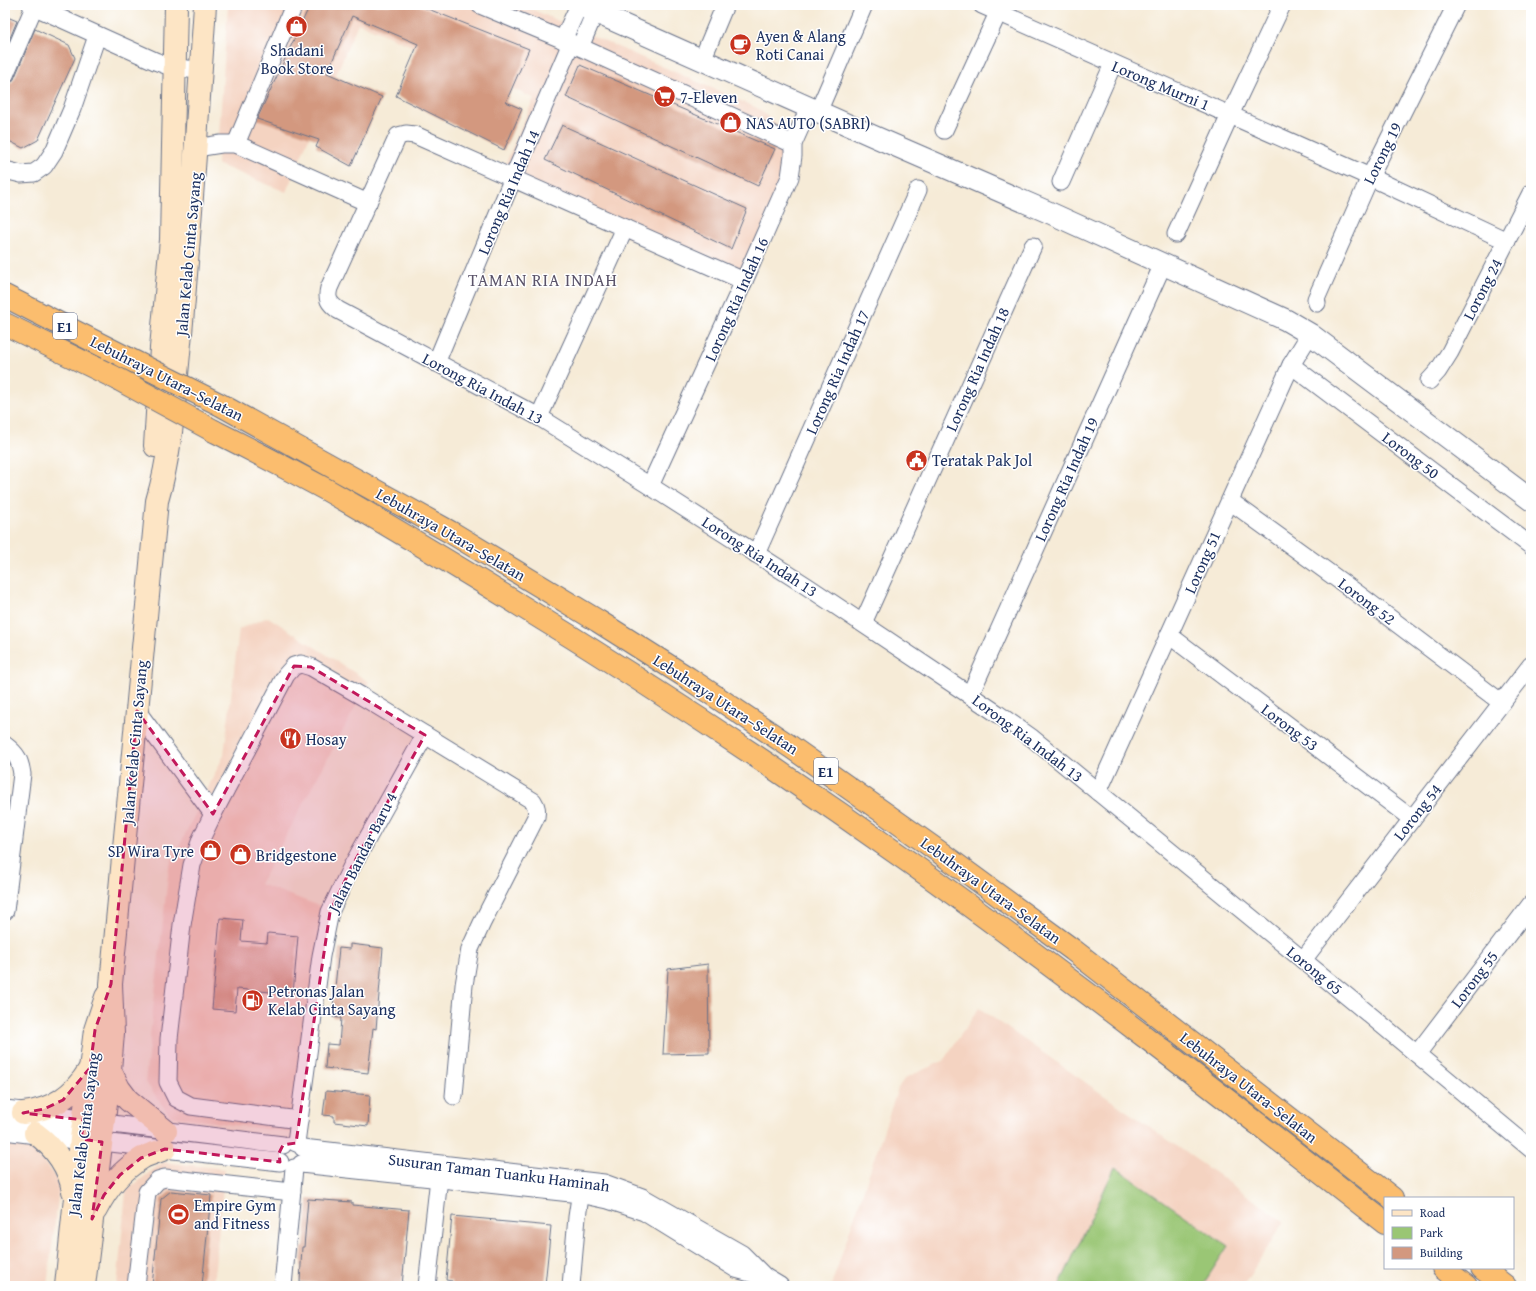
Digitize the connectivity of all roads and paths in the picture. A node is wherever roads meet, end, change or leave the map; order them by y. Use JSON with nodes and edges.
{"nodes":[{"id":1,"x":176,"y":5,"type":"edge"},
{"id":2,"x":206,"y":5,"type":"edge"},
{"id":3,"x":294,"y":5,"type":"edge"},
{"id":4,"x":480,"y":5,"type":"edge"},
{"id":5,"x":725,"y":5,"type":"edge"},
{"id":6,"x":864,"y":5,"type":"edge"},
{"id":7,"x":982,"y":5,"type":"edge"},
{"id":8,"x":1282,"y":5,"type":"edge"},
{"id":9,"x":1456,"y":5,"type":"edge"},
{"id":10,"x":33,"y":6,"type":"edge"},
{"id":11,"x":587,"y":8,"type":"edge"},
{"id":12,"x":998,"y":12,"type":"junction"},
{"id":13,"x":97,"y":36,"type":"junction"},
{"id":14,"x":572,"y":43,"type":"junction"},
{"id":15,"x":702,"y":60,"type":"junction"},
{"id":16,"x":1113,"y":64,"type":"junction"},
{"id":17,"x":174,"y":68,"type":"junction"},
{"id":18,"x":201,"y":70,"type":"junction"},
{"id":19,"x":5,"y":74,"type":"edge"},
{"id":20,"x":814,"y":110,"type":"junction"},
{"id":21,"x":1230,"y":115,"type":"junction"},
{"id":22,"x":944,"y":130,"type":"dead end"},
{"id":23,"x":236,"y":144,"type":"junction"},
{"id":24,"x":793,"y":144,"type":"junction"},
{"id":25,"x":196,"y":148,"type":"junction"},
{"id":26,"x":5,"y":170,"type":"edge"},
{"id":27,"x":1370,"y":177,"type":"junction"},
{"id":28,"x":513,"y":178,"type":"junction"},
{"id":29,"x":1061,"y":182,"type":"dead end"},
{"id":30,"x":918,"y":190,"type":"dead end"},
{"id":31,"x":1531,"y":192,"type":"edge"},
{"id":32,"x":368,"y":203,"type":"junction"},
{"id":33,"x":625,"y":228,"type":"junction"},
{"id":34,"x":1176,"y":234,"type":"dead end"},
{"id":35,"x":1507,"y":241,"type":"junction"},
{"id":36,"x":1033,"y":246,"type":"dead end"},
{"id":37,"x":1162,"y":264,"type":"junction"},
{"id":38,"x":744,"y":281,"type":"junction"},
{"id":39,"x":5,"y":296,"type":"edge"},
{"id":40,"x":1317,"y":303,"type":"dead end"},
{"id":41,"x":5,"y":324,"type":"edge"},
{"id":42,"x":1310,"y":334,"type":"junction"},
{"id":43,"x":436,"y":363,"type":"junction"},
{"id":44,"x":1291,"y":365,"type":"junction"},
{"id":45,"x":1429,"y":381,"type":"dead end"},
{"id":46,"x":539,"y":418,"type":"junction"},
{"id":47,"x":650,"y":486,"type":"junction"},
{"id":48,"x":1531,"y":500,"type":"edge"},
{"id":49,"x":157,"y":501,"type":"junction"},
{"id":50,"x":1230,"y":501,"type":"junction"},
{"id":51,"x":1531,"y":546,"type":"edge"},
{"id":52,"x":756,"y":554,"type":"junction"},
{"id":53,"x":863,"y":623,"type":"junction"},
{"id":54,"x":1169,"y":635,"type":"junction"},
{"id":55,"x":1531,"y":665,"type":"edge"},
{"id":56,"x":970,"y":695,"type":"junction"},
{"id":57,"x":1502,"y":703,"type":"junction"},
{"id":58,"x":137,"y":711,"type":"junction"},
{"id":59,"x":425,"y":734,"type":"junction"},
{"id":60,"x":5,"y":745,"type":"edge"},
{"id":61,"x":1098,"y":792,"type":"junction"},
{"id":62,"x":213,"y":814,"type":"junction"},
{"id":63,"x":1412,"y":819,"type":"junction"},
{"id":64,"x":1531,"y":904,"type":"edge"},
{"id":65,"x":5,"y":911,"type":"edge"},
{"id":66,"x":1303,"y":960,"type":"junction"},
{"id":67,"x":1416,"y":1054,"type":"junction"},
{"id":68,"x":100,"y":1069,"type":"junction"},
{"id":69,"x":454,"y":1096,"type":"dead end"},
{"id":70,"x":14,"y":1112,"type":"edge"},
{"id":71,"x":299,"y":1120,"type":"junction"},
{"id":72,"x":5,"y":1129,"type":"edge"},
{"id":73,"x":93,"y":1131,"type":"junction"},
{"id":74,"x":35,"y":1133,"type":"junction"},
{"id":75,"x":166,"y":1140,"type":"junction"},
{"id":76,"x":1531,"y":1148,"type":"edge"},
{"id":77,"x":293,"y":1155,"type":"junction"},
{"id":78,"x":440,"y":1172,"type":"junction"},
{"id":79,"x":582,"y":1187,"type":"junction"},
{"id":80,"x":292,"y":1192,"type":"junction"},
{"id":81,"x":1391,"y":1197,"type":"edge"},
{"id":82,"x":83,"y":1218,"type":"junction"},
{"id":83,"x":1384,"y":1222,"type":"edge"},
{"id":84,"x":1444,"y":1269,"type":"edge"},
{"id":85,"x":1483,"y":1269,"type":"edge"},
{"id":86,"x":764,"y":1282,"type":"edge"},
{"id":87,"x":66,"y":1286,"type":"edge"},
{"id":88,"x":84,"y":1286,"type":"edge"},
{"id":89,"x":136,"y":1286,"type":"edge"},
{"id":90,"x":283,"y":1286,"type":"edge"},
{"id":91,"x":427,"y":1286,"type":"edge"},
{"id":92,"x":571,"y":1286,"type":"edge"},
{"id":93,"x":780,"y":1286,"type":"edge"},
{"id":94,"x":1466,"y":1286,"type":"edge"},
{"id":95,"x":1505,"y":1286,"type":"edge"}],
"edges":[{"from":1,"to":17,"type":"main road","name":"Jalan Kelab Cinta Sayang"},
{"from":2,"to":18,"type":"main road","name":"Jalan Kelab Cinta Sayang"},
{"from":3,"to":23,"type":"street"},
{"from":4,"to":14,"type":"street"},
{"from":5,"to":15,"type":"street"},
{"from":6,"to":20,"type":"street","name":"Lorong Ria Indah 16"},
{"from":7,"to":12,"type":"street","name":"Lorong Murni 1"},
{"from":8,"to":21,"type":"street","name":"Lorong Murni 1"},
{"from":9,"to":27,"type":"street","name":"Lorong 19"},
{"from":10,"to":13,"type":"street"},
{"from":10,"to":19,"type":"street"},
{"from":11,"to":14,"type":"street","name":"Lorong Ria Indah 14"},
{"from":11,"to":15,"type":"street"},
{"from":12,"to":16,"type":"street","name":"Lorong Murni 1"},
{"from":12,"to":22,"type":"street"},
{"from":13,"to":17,"type":"street"},
{"from":13,"to":26,"type":"street"},
{"from":14,"to":24,"type":"street"},
{"from":14,"to":28,"type":"street","name":"Lorong Ria Indah 14"},
{"from":15,"to":20,"type":"street"},
{"from":16,"to":21,"type":"street","name":"Lorong Murni 1"},
{"from":16,"to":29,"type":"street"},
{"from":17,"to":18,"type":"street"},
{"from":17,"to":49,"type":"main road","name":"Jalan Kelab Cinta Sayang"},
{"from":18,"to":25,"type":"main road","name":"Jalan Kelab Cinta Sayang"},
{"from":20,"to":24,"type":"street","name":"Lorong Ria Indah 16"},
{"from":20,"to":37,"type":"street"},
{"from":21,"to":27,"type":"street"},
{"from":21,"to":34,"type":"street"},
{"from":23,"to":25,"type":"street"},
{"from":23,"to":32,"type":"street"},
{"from":24,"to":38,"type":"street","name":"Lorong Ria Indah 16"},
{"from":25,"to":49,"type":"main road","name":"Jalan Kelab Cinta Sayang"},
{"from":27,"to":35,"type":"street"},
{"from":27,"to":40,"type":"street","name":"Lorong 19"},
{"from":28,"to":32,"type":"street","name":"Lorong Ria Indah 13"},
{"from":28,"to":33,"type":"street","name":"Lorong Ria Indah 13"},
{"from":28,"to":43,"type":"street","name":"Lorong Ria Indah 14"},
{"from":30,"to":52,"type":"street","name":"Lorong Ria Indah 17"},
{"from":31,"to":35,"type":"street","name":"Lorong 24"},
{"from":32,"to":43,"type":"street","name":"Lorong Ria Indah 13"},
{"from":33,"to":38,"type":"street","name":"Lorong Ria Indah 13"},
{"from":33,"to":46,"type":"street"},
{"from":35,"to":45,"type":"street","name":"Lorong 24"},
{"from":36,"to":53,"type":"street","name":"Lorong Ria Indah 18"},
{"from":37,"to":42,"type":"street"},
{"from":37,"to":56,"type":"street","name":"Lorong Ria Indah 19"},
{"from":38,"to":47,"type":"street","name":"Lorong Ria Indah 16"},
{"from":39,"to":81,"type":"highway","name":"Lebuhraya Utara–Selatan","number":"E1","bridge":true},
{"from":41,"to":83,"type":"highway","name":"Lebuhraya Utara–Selatan","number":"E1","bridge":true},
{"from":42,"to":44,"type":"street","name":"Lorong 51"},
{"from":42,"to":48,"type":"street"},
{"from":43,"to":46,"type":"street","name":"Lorong Ria Indah 13"},
{"from":44,"to":50,"type":"street","name":"Lorong 51"},
{"from":44,"to":51,"type":"street","name":"Lorong 50"},
{"from":46,"to":47,"type":"street","name":"Lorong Ria Indah 13"},
{"from":47,"to":52,"type":"street","name":"Lorong Ria Indah 13"},
{"from":49,"to":58,"type":"main road","name":"Jalan Kelab Cinta Sayang"},
{"from":50,"to":54,"type":"street","name":"Lorong 51"},
{"from":50,"to":57,"type":"street","name":"Lorong 52"},
{"from":52,"to":53,"type":"street","name":"Lorong Ria Indah 13"},
{"from":53,"to":56,"type":"street","name":"Lorong Ria Indah 13"},
{"from":54,"to":61,"type":"street","name":"Lorong 51"},
{"from":54,"to":63,"type":"street","name":"Lorong 53"},
{"from":55,"to":57,"type":"street","name":"Lorong 54"},
{"from":56,"to":61,"type":"street","name":"Lorong Ria Indah 13"},
{"from":57,"to":63,"type":"street","name":"Lorong 54"},
{"from":58,"to":62,"type":"street"},
{"from":58,"to":68,"type":"main road","name":"Jalan Kelab Cinta Sayang"},
{"from":59,"to":62,"type":"street"},
{"from":59,"to":69,"type":"street"},
{"from":59,"to":71,"type":"street","name":"Jalan Bandar Baru 4"},
{"from":60,"to":65,"type":"street"},
{"from":61,"to":66,"type":"street","name":"Lorong 65"},
{"from":62,"to":71,"type":"street"},
{"from":63,"to":66,"type":"street","name":"Lorong 54"},
{"from":64,"to":67,"type":"street","name":"Lorong 55"},
{"from":66,"to":67,"type":"street","name":"Lorong 65"},
{"from":67,"to":76,"type":"street","name":"Lorong 65"},
{"from":68,"to":70,"type":"main road"},
{"from":68,"to":73,"type":"main road","name":"Jalan Kelab Cinta Sayang"},
{"from":68,"to":75,"type":"main road"},
{"from":70,"to":73,"type":"street"},
{"from":71,"to":77,"type":"street","name":"Jalan Bandar Baru 4"},
{"from":72,"to":74,"type":"street"},
{"from":73,"to":74,"type":"street"},
{"from":73,"to":75,"type":"street","name":"Susuran Taman Tuanku Haminah"},
{"from":73,"to":82,"type":"main road","name":"Jalan Kelab Cinta Sayang"},
{"from":74,"to":82,"type":"main road"},
{"from":75,"to":77,"type":"street","name":"Susuran Taman Tuanku Haminah"},
{"from":75,"to":82,"type":"main road"},
{"from":77,"to":78,"type":"street","name":"Susuran Taman Tuanku Haminah"},
{"from":77,"to":80,"type":"street","name":"Jalan Bandar Baru 4"},
{"from":78,"to":79,"type":"street","name":"Susuran Taman Tuanku Haminah"},
{"from":78,"to":91,"type":"street"},
{"from":79,"to":86,"type":"street","name":"Susuran Taman Tuanku Haminah"},
{"from":79,"to":92,"type":"street"},
{"from":80,"to":89,"type":"street"},
{"from":80,"to":90,"type":"street","name":"Jalan Bandar Baru 4"},
{"from":82,"to":87,"type":"main road","name":"Jalan Kelab Cinta Sayang"},
{"from":82,"to":88,"type":"main road","name":"Jalan Kelab Cinta Sayang"},
{"from":84,"to":94,"type":"highway"},
{"from":85,"to":95,"type":"highway"},
{"from":86,"to":93,"type":"street","name":"Susuran Taman Tuanku Haminah"}]}
